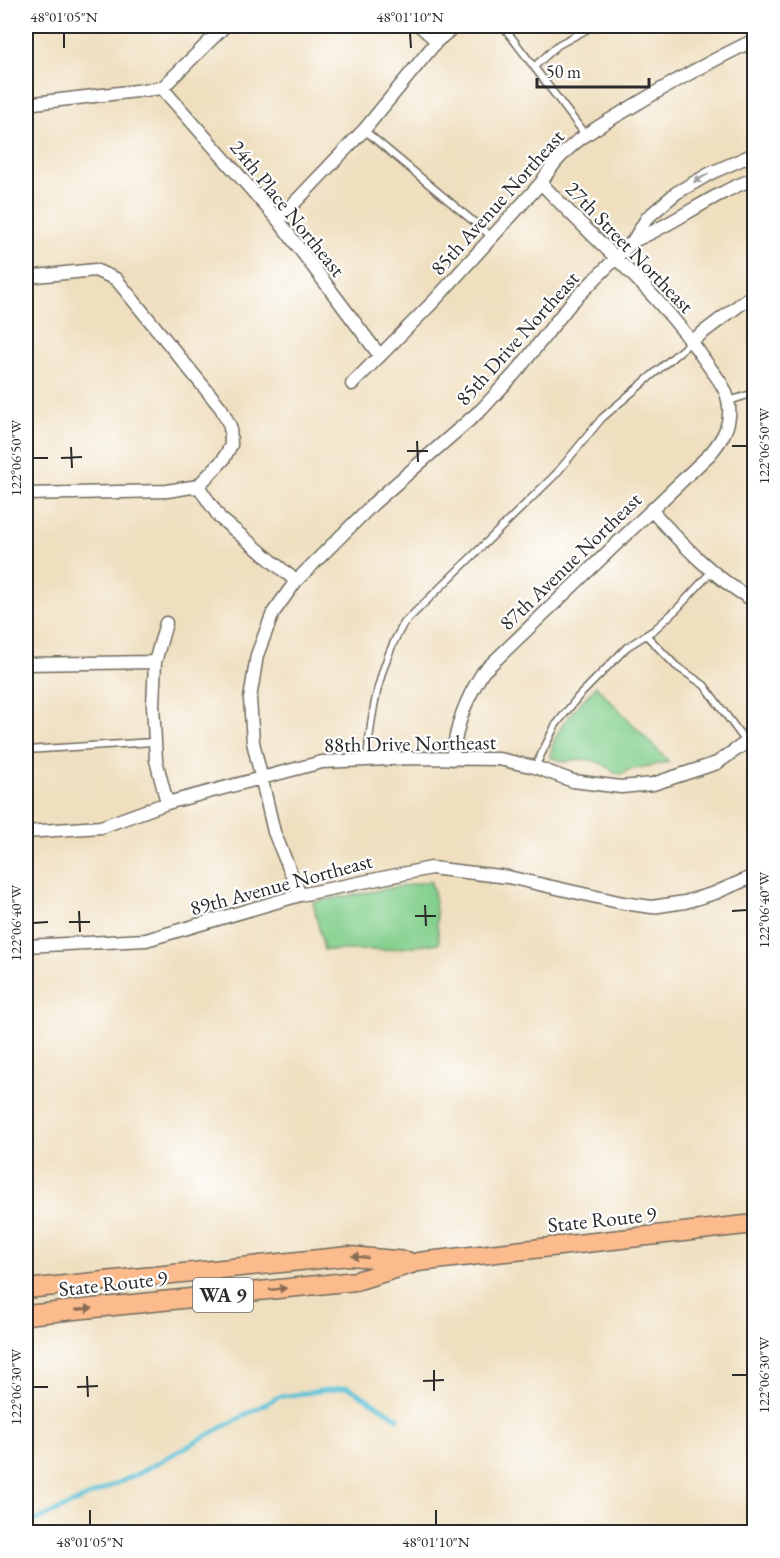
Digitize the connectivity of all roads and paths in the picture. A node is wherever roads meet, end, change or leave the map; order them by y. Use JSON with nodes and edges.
{"nodes":[{"id":1,"x":225,"y":26,"type":"edge"},
{"id":2,"x":420,"y":26,"type":"edge"},
{"id":3,"x":455,"y":26,"type":"edge"},
{"id":4,"x":503,"y":26,"type":"edge"},
{"id":5,"x":593,"y":26,"type":"edge"},
{"id":6,"x":754,"y":40,"type":"edge"},
{"id":7,"x":437,"y":41,"type":"junction"},
{"id":8,"x":535,"y":66,"type":"junction"},
{"id":9,"x":162,"y":87,"type":"junction"},
{"id":10,"x":26,"y":104,"type":"edge"},
{"id":11,"x":364,"y":130,"type":"junction"},
{"id":12,"x":584,"y":133,"type":"junction"},
{"id":13,"x":754,"y":154,"type":"edge"},
{"id":14,"x":754,"y":179,"type":"edge"},
{"id":15,"x":541,"y":183,"type":"junction"},
{"id":16,"x":278,"y":220,"type":"junction"},
{"id":17,"x":492,"y":237,"type":"junction"},
{"id":18,"x":633,"y":241,"type":"junction"},
{"id":19,"x":616,"y":259,"type":"junction"},
{"id":20,"x":26,"y":277,"type":"edge"},
{"id":21,"x":754,"y":294,"type":"edge"},
{"id":22,"x":693,"y":340,"type":"junction"},
{"id":23,"x":380,"y":356,"type":"junction"},
{"id":24,"x":352,"y":384,"type":"dead end"},
{"id":25,"x":754,"y":393,"type":"edge"},
{"id":26,"x":729,"y":400,"type":"junction"},
{"id":27,"x":198,"y":486,"type":"junction"},
{"id":28,"x":26,"y":494,"type":"edge"},
{"id":29,"x":651,"y":510,"type":"junction"},
{"id":30,"x":711,"y":572,"type":"junction"},
{"id":31,"x":296,"y":580,"type":"junction"},
{"id":32,"x":754,"y":601,"type":"edge"},
{"id":33,"x":166,"y":623,"type":"dead end"},
{"id":34,"x":646,"y":635,"type":"junction"},
{"id":35,"x":154,"y":662,"type":"junction"},
{"id":36,"x":26,"y":664,"type":"edge"},
{"id":37,"x":751,"y":740,"type":"edge"},
{"id":38,"x":153,"y":742,"type":"junction"},
{"id":39,"x":26,"y":750,"type":"edge"},
{"id":40,"x":452,"y":759,"type":"junction"},
{"id":41,"x":367,"y":760,"type":"junction"},
{"id":42,"x":535,"y":767,"type":"junction"},
{"id":43,"x":260,"y":777,"type":"junction"},
{"id":44,"x":167,"y":803,"type":"junction"},
{"id":45,"x":26,"y":832,"type":"edge"},
{"id":46,"x":754,"y":876,"type":"edge"},
{"id":47,"x":300,"y":895,"type":"junction"},
{"id":48,"x":26,"y":946,"type":"edge"},
{"id":49,"x":754,"y":1224,"type":"edge"},
{"id":50,"x":418,"y":1262,"type":"junction"},
{"id":51,"x":26,"y":1289,"type":"edge"},
{"id":52,"x":26,"y":1315,"type":"edge"}],
"edges":[{"from":1,"to":9,"type":"street"},
{"from":2,"to":7,"type":"street"},
{"from":3,"to":7,"type":"street"},
{"from":4,"to":8,"type":"lane"},
{"from":5,"to":8,"type":"lane"},
{"from":6,"to":12,"type":"street","name":"85th Avenue Northeast"},
{"from":7,"to":11,"type":"street"},
{"from":8,"to":12,"type":"lane"},
{"from":9,"to":10,"type":"street"},
{"from":9,"to":16,"type":"street","name":"24th Place Northeast"},
{"from":11,"to":16,"type":"street"},
{"from":11,"to":17,"type":"lane"},
{"from":12,"to":15,"type":"street","name":"85th Avenue Northeast"},
{"from":13,"to":18,"type":"street","name":"85th Drive Northeast","one_way":true},
{"from":14,"to":18,"type":"street","name":"85th Drive Northeast"},
{"from":15,"to":17,"type":"street","name":"85th Avenue Northeast"},
{"from":15,"to":19,"type":"street","name":"27th Street Northeast"},
{"from":16,"to":23,"type":"street","name":"24th Place Northeast"},
{"from":17,"to":23,"type":"street","name":"85th Avenue Northeast"},
{"from":18,"to":19,"type":"street","name":"85th Drive Northeast"},
{"from":19,"to":22,"type":"street","name":"27th Street Northeast"},
{"from":19,"to":31,"type":"street","name":"85th Drive Northeast"},
{"from":20,"to":27,"type":"street"},
{"from":21,"to":22,"type":"street"},
{"from":22,"to":26,"type":"street","name":"27th Street Northeast"},
{"from":22,"to":41,"type":"lane"},
{"from":23,"to":24,"type":"street","name":"85th Avenue Northeast"},
{"from":25,"to":26,"type":"lane"},
{"from":26,"to":29,"type":"street","name":"87th Avenue Northeast"},
{"from":27,"to":28,"type":"street"},
{"from":27,"to":31,"type":"street"},
{"from":29,"to":30,"type":"street"},
{"from":29,"to":40,"type":"street","name":"87th Avenue Northeast"},
{"from":30,"to":32,"type":"street"},
{"from":30,"to":34,"type":"lane"},
{"from":31,"to":43,"type":"street","name":"85th Drive Northeast"},
{"from":33,"to":35,"type":"street"},
{"from":34,"to":37,"type":"lane"},
{"from":34,"to":42,"type":"lane"},
{"from":35,"to":36,"type":"street"},
{"from":35,"to":38,"type":"street"},
{"from":37,"to":42,"type":"street","name":"88th Drive Northeast"},
{"from":38,"to":39,"type":"lane"},
{"from":38,"to":44,"type":"street"},
{"from":40,"to":41,"type":"street","name":"88th Drive Northeast"},
{"from":40,"to":42,"type":"street","name":"88th Drive Northeast"},
{"from":41,"to":43,"type":"street","name":"88th Drive Northeast"},
{"from":43,"to":44,"type":"street","name":"88th Drive Northeast"},
{"from":43,"to":47,"type":"street","name":"85th Drive Northeast"},
{"from":44,"to":45,"type":"street","name":"88th Drive Northeast"},
{"from":46,"to":47,"type":"street","name":"89th Avenue Northeast"},
{"from":47,"to":48,"type":"street","name":"89th Avenue Northeast"},
{"from":49,"to":50,"type":"main road","name":"State Route 9","number":"WA 9"},
{"from":50,"to":51,"type":"main road","name":"State Route 9","number":"WA 9","one_way":true},
{"from":52,"to":50,"type":"main road","name":"State Route 9","number":"WA 9","one_way":true}]}
